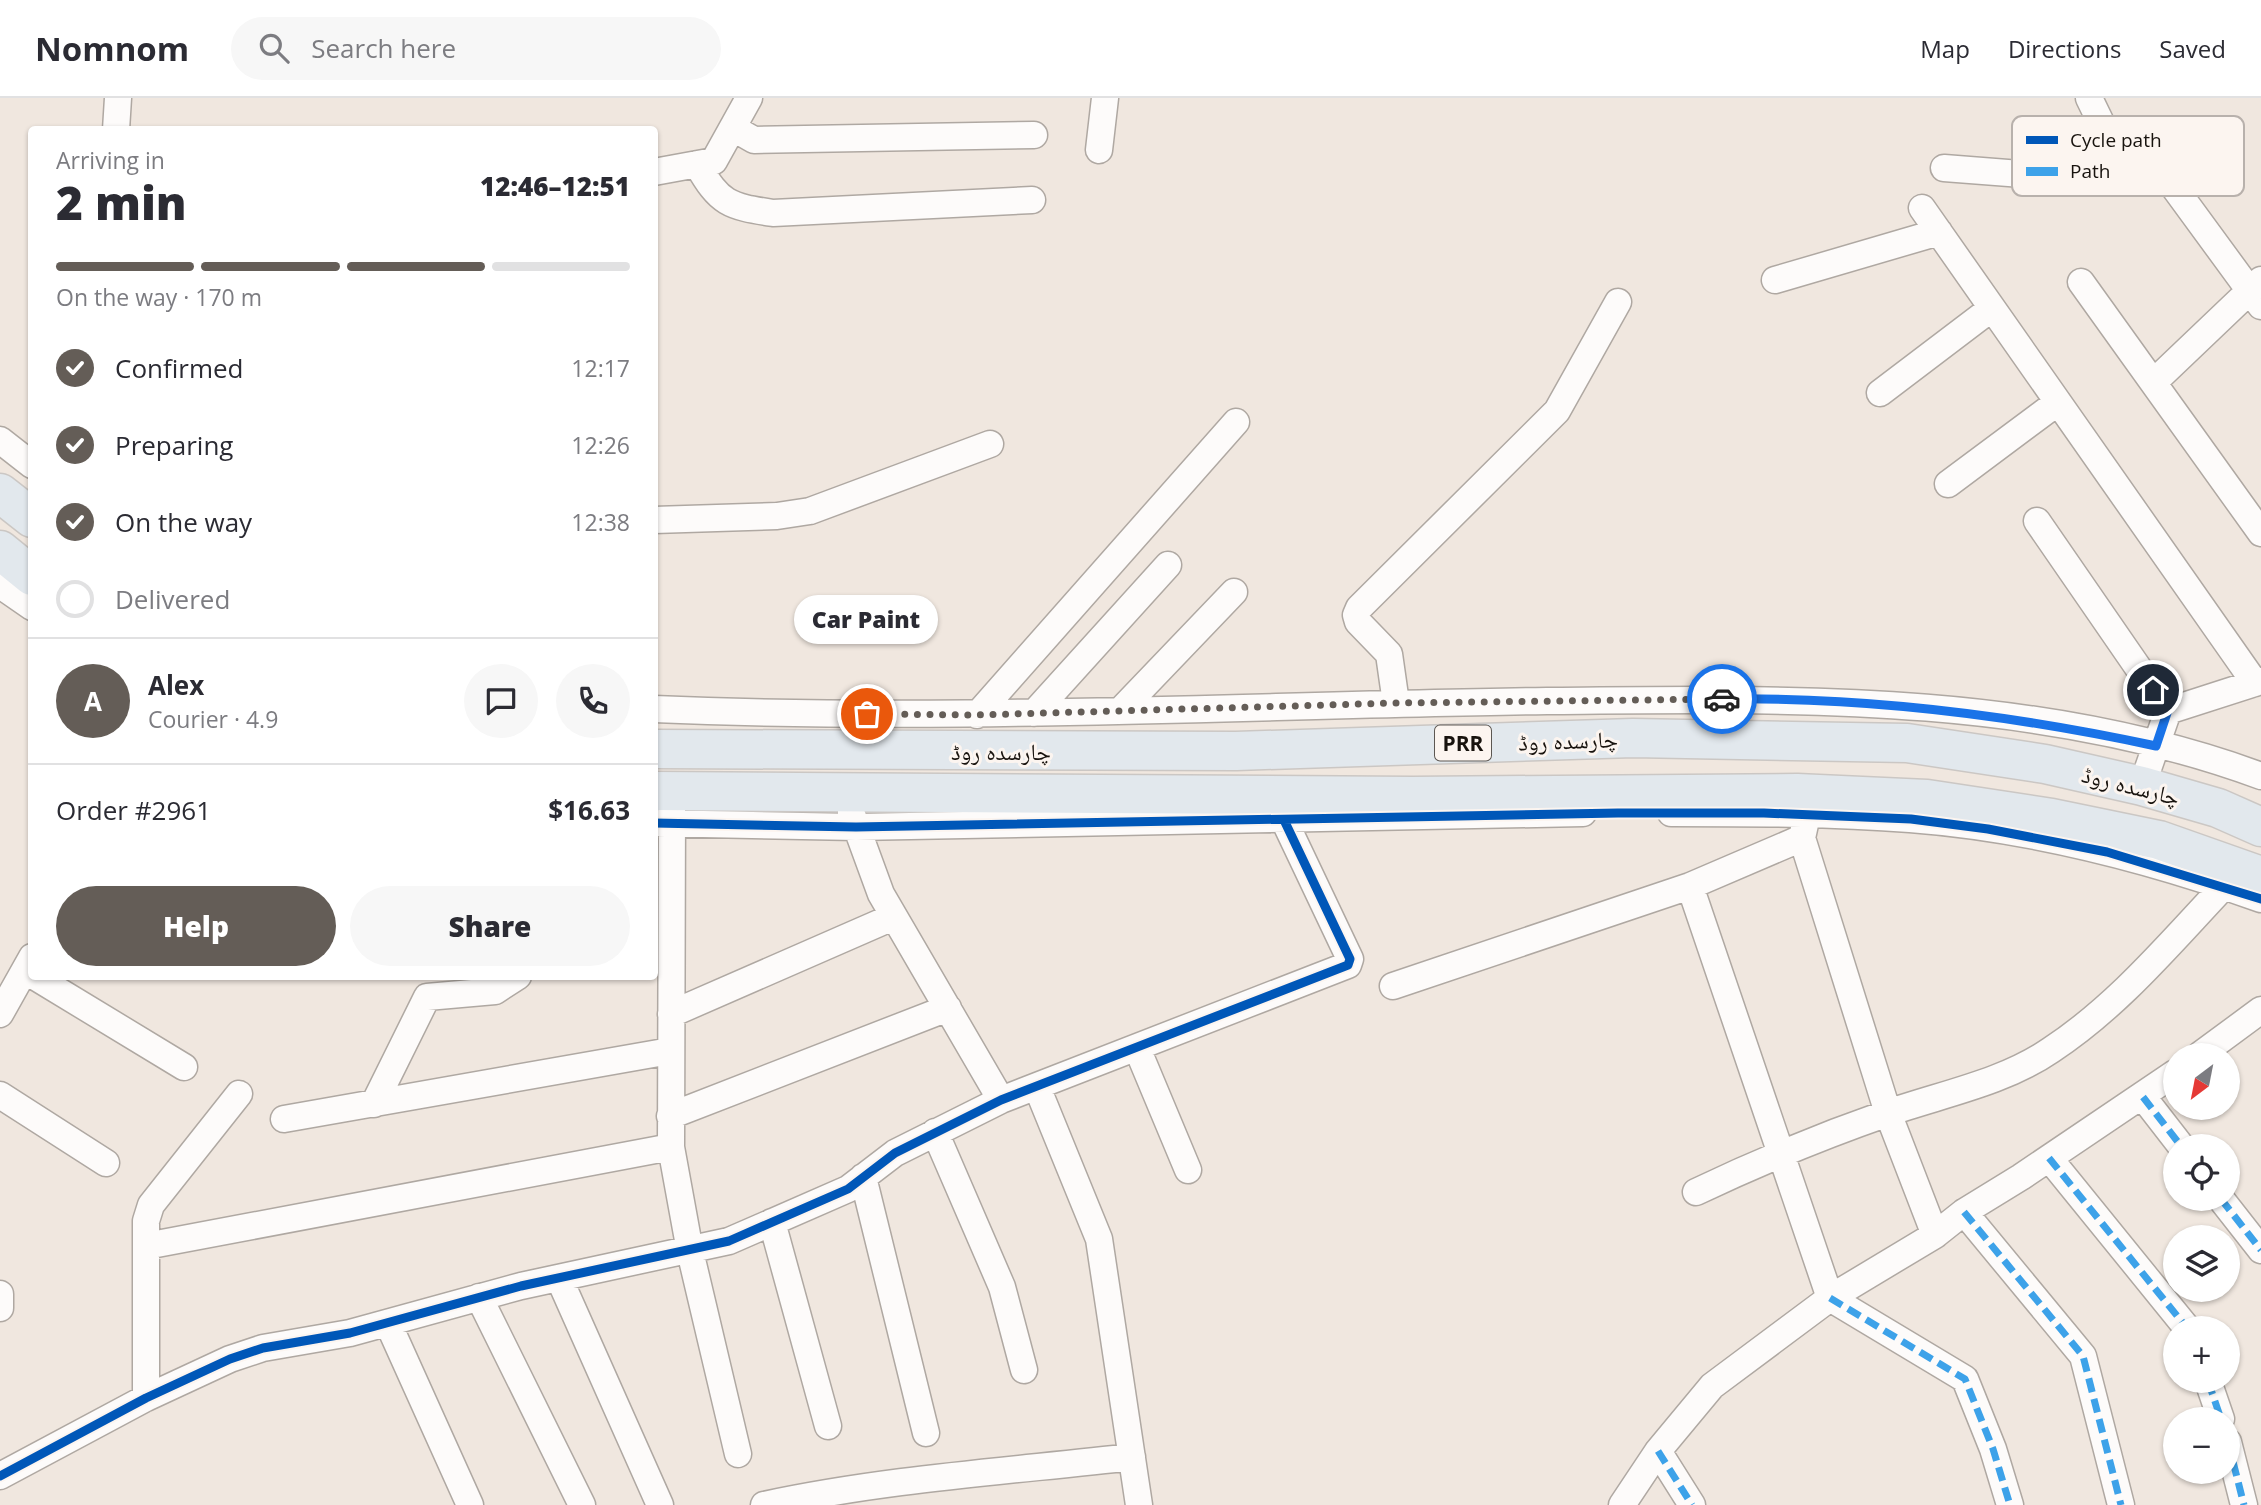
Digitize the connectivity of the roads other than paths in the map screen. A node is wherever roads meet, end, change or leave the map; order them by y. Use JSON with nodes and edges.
{"nodes":[{"id":1,"x":118,"y":98,"type":"edge"},
{"id":2,"x":749,"y":98,"type":"edge"},
{"id":3,"x":1105,"y":98,"type":"edge"},
{"id":4,"x":2089,"y":98,"type":"edge"},
{"id":5,"x":2098,"y":116,"type":"edge"},
{"id":6,"x":116,"y":126,"type":"edge"},
{"id":7,"x":733,"y":128,"type":"junction"},
{"id":8,"x":1034,"y":135,"type":"dead end"},
{"id":9,"x":1099,"y":150,"type":"dead end"},
{"id":10,"x":697,"y":164,"type":"junction"},
{"id":11,"x":1944,"y":168,"type":"dead end"},
{"id":12,"x":658,"y":171,"type":"edge"},
{"id":13,"x":2012,"y":173,"type":"edge"},
{"id":14,"x":2182,"y":196,"type":"edge"},
{"id":15,"x":1032,"y":200,"type":"dead end"},
{"id":16,"x":1922,"y":208,"type":"dead end"},
{"id":17,"x":1939,"y":232,"type":"junction"},
{"id":18,"x":1775,"y":280,"type":"dead end"},
{"id":19,"x":2081,"y":282,"type":"dead end"},
{"id":20,"x":2257,"y":292,"type":"edge"},
{"id":21,"x":1618,"y":302,"type":"dead end"},
{"id":22,"x":1992,"y":308,"type":"junction"},
{"id":23,"x":2154,"y":382,"type":"junction"},
{"id":24,"x":1880,"y":393,"type":"dead end"},
{"id":25,"x":2058,"y":402,"type":"junction"},
{"id":26,"x":1236,"y":422,"type":"dead end"},
{"id":27,"x":0,"y":440,"type":"edge"},
{"id":28,"x":990,"y":443,"type":"dead end"},
{"id":29,"x":28,"y":462,"type":"edge"},
{"id":30,"x":1948,"y":484,"type":"dead end"},
{"id":31,"x":0,"y":493,"type":"edge"},
{"id":32,"x":28,"y":515,"type":"edge"},
{"id":33,"x":658,"y":520,"type":"edge"},
{"id":34,"x":2037,"y":521,"type":"dead end"},
{"id":35,"x":2261,"y":533,"type":"edge"},
{"id":36,"x":0,"y":550,"type":"edge"},
{"id":37,"x":1168,"y":565,"type":"dead end"},
{"id":38,"x":28,"y":573,"type":"edge"},
{"id":39,"x":0,"y":586,"type":"edge"},
{"id":40,"x":1234,"y":592,"type":"dead end"},
{"id":41,"x":28,"y":604,"type":"edge"},
{"id":42,"x":2258,"y":682,"type":"edge"},
{"id":43,"x":1396,"y":703,"type":"junction"},
{"id":44,"x":658,"y":709,"type":"edge"},
{"id":45,"x":1121,"y":710,"type":"junction"},
{"id":46,"x":2168,"y":710,"type":"junction"},
{"id":47,"x":1034,"y":713,"type":"junction"},
{"id":48,"x":976,"y":715,"type":"junction"},
{"id":49,"x":2156,"y":746,"type":"junction"},
{"id":50,"x":658,"y":749,"type":"edge"},
{"id":51,"x":1163,"y":751,"type":"junction"},
{"id":52,"x":2261,"y":776,"type":"edge"},
{"id":53,"x":2142,"y":786,"type":"junction"},
{"id":54,"x":1163,"y":794,"type":"junction"},
{"id":55,"x":663,"y":808,"type":"edge"},
{"id":56,"x":850,"y":811,"type":"junction"},
{"id":57,"x":1284,"y":820,"type":"junction"},
{"id":58,"x":1804,"y":827,"type":"junction"},
{"id":59,"x":2261,"y":827,"type":"edge"},
{"id":60,"x":2261,"y":876,"type":"edge"},
{"id":61,"x":1690,"y":886,"type":"junction"},
{"id":62,"x":2224,"y":886,"type":"junction"},
{"id":63,"x":2261,"y":899,"type":"edge"},
{"id":64,"x":894,"y":917,"type":"junction"},
{"id":65,"x":663,"y":954,"type":"edge"},
{"id":66,"x":28,"y":973,"type":"edge"},
{"id":67,"x":46,"y":980,"type":"edge"},
{"id":68,"x":511,"y":980,"type":"edge"},
{"id":69,"x":1393,"y":986,"type":"dead end"},
{"id":70,"x":948,"y":1007,"type":"junction"},
{"id":71,"x":2261,"y":1010,"type":"edge"},
{"id":72,"x":0,"y":1014,"type":"edge"},
{"id":73,"x":671,"y":1014,"type":"junction"},
{"id":74,"x":2216,"y":1043,"type":"edge"},
{"id":75,"x":1137,"y":1048,"type":"junction"},
{"id":76,"x":670,"y":1051,"type":"junction"},
{"id":77,"x":184,"y":1067,"type":"dead end"},
{"id":78,"x":2163,"y":1082,"type":"edge"},
{"id":79,"x":1037,"y":1087,"type":"junction"},
{"id":80,"x":239,"y":1094,"type":"dead end"},
{"id":81,"x":0,"y":1095,"type":"edge"},
{"id":82,"x":2143,"y":1097,"type":"junction"},
{"id":83,"x":1001,"y":1100,"type":"junction"},
{"id":84,"x":374,"y":1104,"type":"junction"},
{"id":85,"x":1888,"y":1113,"type":"junction"},
{"id":86,"x":670,"y":1116,"type":"junction"},
{"id":87,"x":284,"y":1119,"type":"dead end"},
{"id":88,"x":935,"y":1132,"type":"junction"},
{"id":89,"x":2172,"y":1134,"type":"edge"},
{"id":90,"x":671,"y":1147,"type":"junction"},
{"id":91,"x":1778,"y":1153,"type":"junction"},
{"id":92,"x":2049,"y":1158,"type":"junction"},
{"id":93,"x":106,"y":1163,"type":"dead end"},
{"id":94,"x":1188,"y":1170,"type":"dead end"},
{"id":95,"x":863,"y":1177,"type":"junction"},
{"id":96,"x":1696,"y":1192,"type":"dead end"},
{"id":97,"x":2230,"y":1211,"type":"edge"},
{"id":98,"x":1964,"y":1212,"type":"junction"},
{"id":99,"x":772,"y":1222,"type":"junction"},
{"id":100,"x":1935,"y":1235,"type":"junction"},
{"id":101,"x":146,"y":1245,"type":"junction"},
{"id":102,"x":2261,"y":1250,"type":"edge"},
{"id":103,"x":690,"y":1251,"type":"junction"},
{"id":104,"x":559,"y":1279,"type":"junction"},
{"id":105,"x":0,"y":1294,"type":"edge"},
{"id":106,"x":479,"y":1297,"type":"junction"},
{"id":107,"x":1830,"y":1298,"type":"junction"},
{"id":108,"x":0,"y":1308,"type":"edge"},
{"id":109,"x":2177,"y":1316,"type":"edge"},
{"id":110,"x":388,"y":1323,"type":"junction"},
{"id":111,"x":1024,"y":1370,"type":"dead end"},
{"id":112,"x":146,"y":1398,"type":"junction"},
{"id":113,"x":828,"y":1426,"type":"dead end"},
{"id":114,"x":926,"y":1433,"type":"dead end"},
{"id":115,"x":1658,"y":1451,"type":"junction"},
{"id":116,"x":738,"y":1454,"type":"dead end"},
{"id":117,"x":1132,"y":1457,"type":"junction"},
{"id":118,"x":0,"y":1476,"type":"edge"},
{"id":119,"x":2239,"y":1484,"type":"edge"},
{"id":120,"x":470,"y":1505,"type":"edge"},
{"id":121,"x":582,"y":1505,"type":"edge"},
{"id":122,"x":660,"y":1505,"type":"edge"},
{"id":123,"x":764,"y":1505,"type":"edge"},
{"id":124,"x":1139,"y":1505,"type":"edge"},
{"id":125,"x":1622,"y":1505,"type":"edge"},
{"id":126,"x":1692,"y":1505,"type":"edge"},
{"id":127,"x":2010,"y":1505,"type":"edge"},
{"id":128,"x":2121,"y":1505,"type":"edge"},
{"id":129,"x":2244,"y":1505,"type":"edge"}],
"edges":[{"from":1,"to":6,"type":"street"},
{"from":2,"to":7,"type":"street"},
{"from":3,"to":9,"type":"street"},
{"from":4,"to":5,"type":"street"},
{"from":7,"to":8,"type":"street"},
{"from":7,"to":10,"type":"street"},
{"from":10,"to":12,"type":"street"},
{"from":10,"to":15,"type":"street"},
{"from":11,"to":13,"type":"street"},
{"from":14,"to":20,"type":"street"},
{"from":16,"to":17,"type":"street"},
{"from":17,"to":18,"type":"street"},
{"from":17,"to":22,"type":"street"},
{"from":19,"to":23,"type":"street"},
{"from":20,"to":23,"type":"street"},
{"from":21,"to":43,"type":"street"},
{"from":22,"to":24,"type":"street"},
{"from":22,"to":25,"type":"street"},
{"from":23,"to":35,"type":"street"},
{"from":25,"to":30,"type":"street"},
{"from":25,"to":42,"type":"street"},
{"from":26,"to":48,"type":"street"},
{"from":27,"to":29,"type":"street"},
{"from":28,"to":33,"type":"street"},
{"from":31,"to":32,"type":"highway"},
{"from":34,"to":46,"type":"street"},
{"from":36,"to":38,"type":"highway"},
{"from":37,"to":47,"type":"street"},
{"from":39,"to":41,"type":"street"},
{"from":40,"to":45,"type":"street"},
{"from":42,"to":46,"type":"street"},
{"from":43,"to":45,"type":"street"},
{"from":43,"to":49,"type":"street"},
{"from":44,"to":48,"type":"street"},
{"from":45,"to":47,"type":"street"},
{"from":46,"to":49,"type":"street"},
{"from":47,"to":48,"type":"street"},
{"from":49,"to":52,"type":"street"},
{"from":49,"to":53,"type":"street"},
{"from":50,"to":51,"type":"highway","name":"چارسدہ روڈ","number":"PRR"},
{"from":51,"to":53,"type":"highway","name":"چارسدہ روڈ","number":"PRR"},
{"from":51,"to":54,"type":"highway"},
{"from":53,"to":59,"type":"highway","name":"چارسدہ روڈ","number":"PRR"},
{"from":54,"to":56,"type":"highway","name":"چارسدہ روڈ"},
{"from":54,"to":60,"type":"highway","name":"چارسدہ روڈ"},
{"from":55,"to":56,"type":"highway","name":"چارسدہ روڈ"},
{"from":55,"to":65,"type":"street"},
{"from":56,"to":57,"type":"street"},
{"from":56,"to":64,"type":"street"},
{"from":57,"to":58,"type":"street"},
{"from":57,"to":75,"type":"street"},
{"from":58,"to":61,"type":"street"},
{"from":58,"to":62,"type":"street"},
{"from":58,"to":85,"type":"street"},
{"from":61,"to":69,"type":"street"},
{"from":61,"to":91,"type":"street"},
{"from":62,"to":63,"type":"street"},
{"from":62,"to":85,"type":"street"},
{"from":64,"to":70,"type":"street"},
{"from":64,"to":73,"type":"street"},
{"from":65,"to":73,"type":"street"},
{"from":66,"to":72,"type":"street"},
{"from":67,"to":77,"type":"street"},
{"from":68,"to":84,"type":"street"},
{"from":70,"to":83,"type":"street"},
{"from":70,"to":86,"type":"street"},
{"from":71,"to":74,"type":"street"},
{"from":73,"to":76,"type":"street"},
{"from":75,"to":79,"type":"street"},
{"from":75,"to":94,"type":"street"},
{"from":76,"to":84,"type":"street"},
{"from":76,"to":86,"type":"street"},
{"from":78,"to":82,"type":"street"},
{"from":79,"to":83,"type":"street"},
{"from":79,"to":117,"type":"street"},
{"from":80,"to":101,"type":"street"},
{"from":81,"to":93,"type":"street"},
{"from":82,"to":89,"type":"street"},
{"from":82,"to":92,"type":"street"},
{"from":83,"to":88,"type":"street"},
{"from":84,"to":87,"type":"street"},
{"from":85,"to":91,"type":"street"},
{"from":85,"to":100,"type":"street"},
{"from":86,"to":90,"type":"street"},
{"from":88,"to":95,"type":"street"},
{"from":88,"to":111,"type":"street"},
{"from":90,"to":101,"type":"street"},
{"from":90,"to":103,"type":"street"},
{"from":91,"to":96,"type":"street"},
{"from":91,"to":107,"type":"street"},
{"from":92,"to":98,"type":"street"},
{"from":92,"to":109,"type":"street"},
{"from":95,"to":99,"type":"street"},
{"from":95,"to":114,"type":"street"},
{"from":97,"to":102,"type":"street"},
{"from":98,"to":100,"type":"street"},
{"from":98,"to":128,"type":"street"},
{"from":99,"to":103,"type":"street"},
{"from":99,"to":113,"type":"street"},
{"from":100,"to":107,"type":"street"},
{"from":101,"to":112,"type":"street"},
{"from":103,"to":104,"type":"street"},
{"from":103,"to":116,"type":"street"},
{"from":104,"to":106,"type":"street"},
{"from":104,"to":122,"type":"street"},
{"from":105,"to":108,"type":"street"},
{"from":106,"to":110,"type":"street"},
{"from":106,"to":121,"type":"street"},
{"from":107,"to":115,"type":"street"},
{"from":107,"to":127,"type":"street"},
{"from":110,"to":112,"type":"street"},
{"from":110,"to":120,"type":"street"},
{"from":112,"to":118,"type":"street"},
{"from":115,"to":125,"type":"street"},
{"from":115,"to":126,"type":"street"},
{"from":117,"to":123,"type":"street"},
{"from":117,"to":124,"type":"street"},
{"from":119,"to":129,"type":"street"}]}
